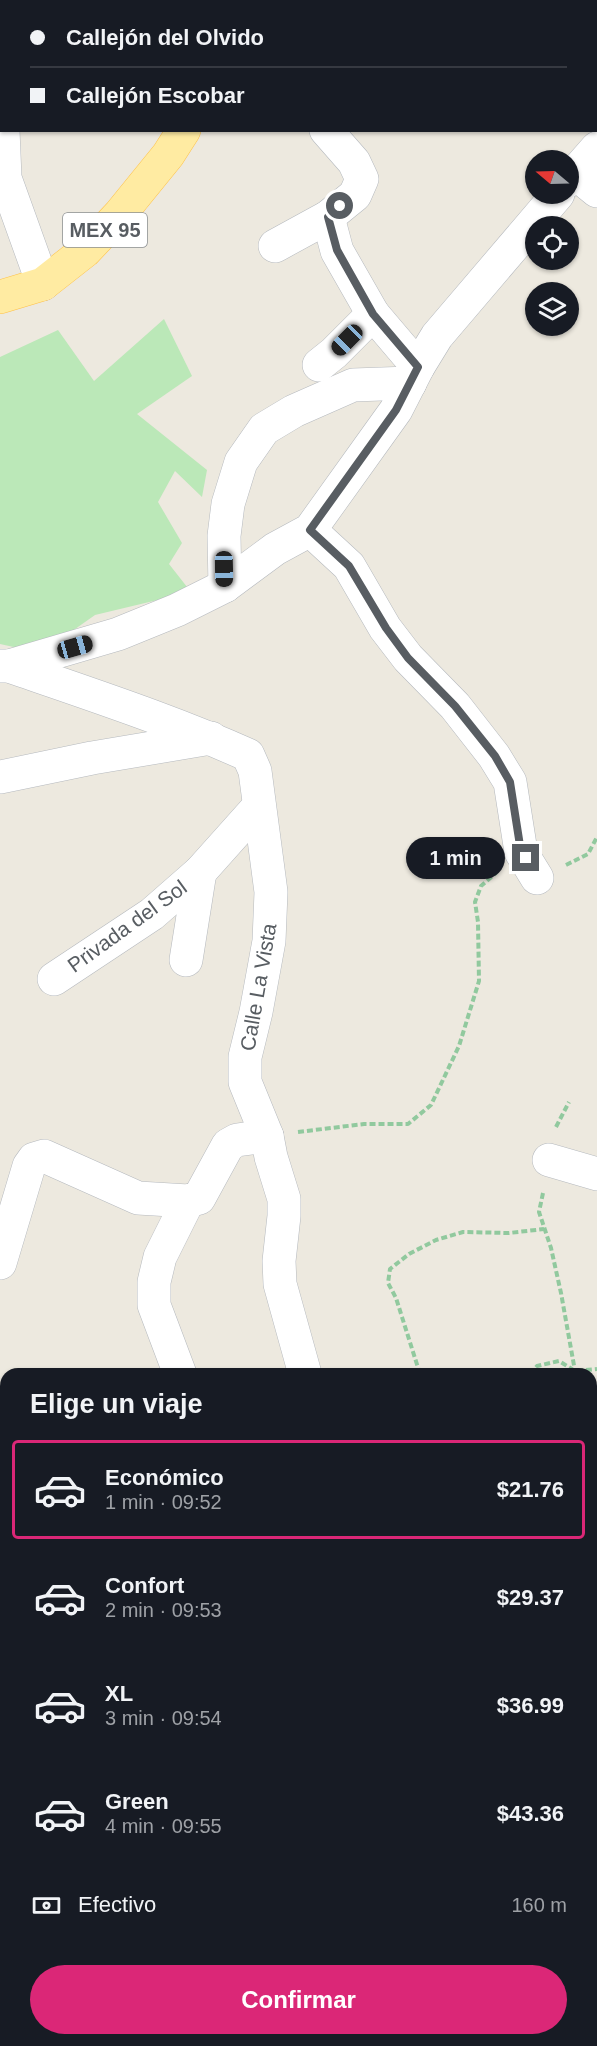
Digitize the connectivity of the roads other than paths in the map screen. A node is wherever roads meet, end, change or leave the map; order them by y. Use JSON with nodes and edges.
{"nodes":[{"id":1,"x":2,"y":132,"type":"edge"},
{"id":2,"x":183,"y":132,"type":"edge"},
{"id":3,"x":328,"y":132,"type":"edge"},
{"id":4,"x":597,"y":148,"type":"edge"},
{"id":5,"x":579,"y":178,"type":"edge"},
{"id":6,"x":558,"y":204,"type":"edge"},
{"id":7,"x":328,"y":217,"type":"junction"},
{"id":8,"x":275,"y":246,"type":"dead end"},
{"id":9,"x":43,"y":284,"type":"junction"},
{"id":10,"x":0,"y":297,"type":"edge"},
{"id":11,"x":373,"y":314,"type":"junction"},
{"id":12,"x":319,"y":365,"type":"dead end"},
{"id":13,"x":414,"y":375,"type":"junction"},
{"id":14,"x":310,"y":530,"type":"junction"},
{"id":15,"x":225,"y":586,"type":"junction"},
{"id":16,"x":4,"y":666,"type":"edge"},
{"id":17,"x":211,"y":738,"type":"junction"},
{"id":18,"x":0,"y":777,"type":"edge"},
{"id":19,"x":259,"y":806,"type":"junction"},
{"id":20,"x":200,"y":872,"type":"junction"},
{"id":21,"x":537,"y":878,"type":"road end"},
{"id":22,"x":186,"y":960,"type":"dead end"},
{"id":23,"x":54,"y":979,"type":"dead end"},
{"id":24,"x":267,"y":1136,"type":"junction"},
{"id":25,"x":549,"y":1160,"type":"road end"},
{"id":26,"x":597,"y":1174,"type":"edge"},
{"id":27,"x":188,"y":1201,"type":"junction"},
{"id":28,"x":0,"y":1263,"type":"edge"},
{"id":29,"x":178,"y":1368,"type":"edge"},
{"id":30,"x":298,"y":1368,"type":"edge"}],
"edges":[{"from":1,"to":9,"type":"street"},
{"from":2,"to":9,"type":"main road","number":"MEX 95"},
{"from":3,"to":7,"type":"street"},
{"from":4,"to":5,"type":"street"},
{"from":6,"to":13,"type":"street"},
{"from":7,"to":8,"type":"street"},
{"from":7,"to":11,"type":"street"},
{"from":9,"to":10,"type":"main road","number":"MEX 95"},
{"from":11,"to":12,"type":"street"},
{"from":11,"to":13,"type":"street"},
{"from":13,"to":14,"type":"street"},
{"from":13,"to":15,"type":"street"},
{"from":14,"to":15,"type":"street"},
{"from":14,"to":21,"type":"street"},
{"from":15,"to":16,"type":"street"},
{"from":16,"to":17,"type":"street","name":"Calle La Vista"},
{"from":17,"to":18,"type":"street"},
{"from":17,"to":19,"type":"street","name":"Calle La Vista"},
{"from":19,"to":20,"type":"street","name":"Privada del Sol"},
{"from":19,"to":24,"type":"street","name":"Calle La Vista"},
{"from":20,"to":22,"type":"street","name":"Privada del Sol"},
{"from":20,"to":23,"type":"street","name":"Privada del Sol"},
{"from":24,"to":27,"type":"street"},
{"from":24,"to":30,"type":"street","name":"Calle La Vista"},
{"from":25,"to":26,"type":"street"},
{"from":27,"to":28,"type":"street"},
{"from":27,"to":29,"type":"street"}]}
